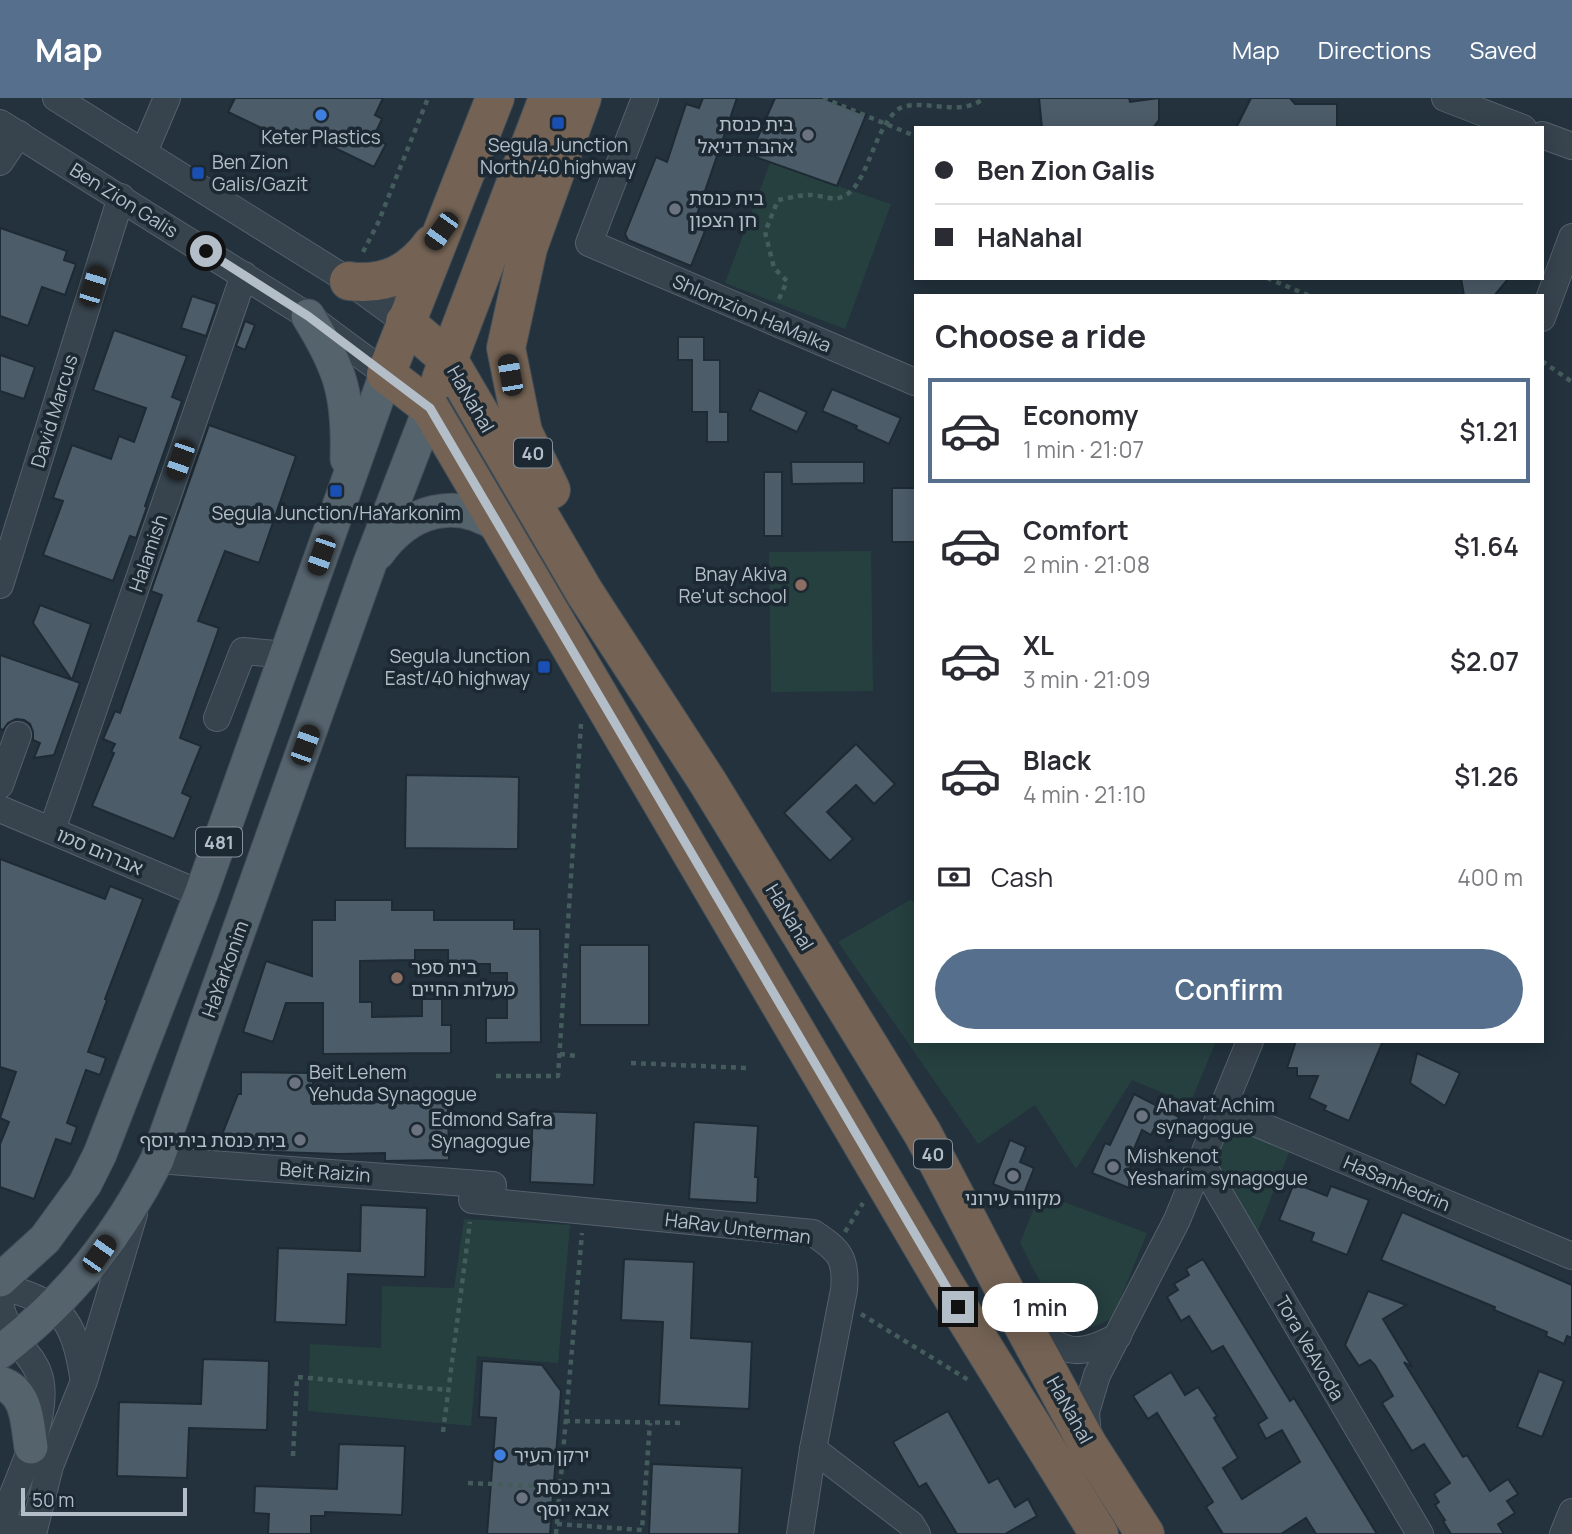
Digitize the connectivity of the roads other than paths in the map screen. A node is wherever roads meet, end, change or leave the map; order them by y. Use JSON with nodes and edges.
{"nodes":[{"id":1,"x":56,"y":98,"type":"edge"},
{"id":2,"x":167,"y":98,"type":"edge"},
{"id":3,"x":495,"y":98,"type":"edge"},
{"id":4,"x":548,"y":98,"type":"edge"},
{"id":5,"x":582,"y":98,"type":"edge"},
{"id":6,"x":645,"y":98,"type":"edge"},
{"id":7,"x":1445,"y":98,"type":"edge"},
{"id":8,"x":1518,"y":126,"type":"edge"},
{"id":9,"x":9,"y":128,"type":"edge"},
{"id":10,"x":1544,"y":136,"type":"edge"},
{"id":11,"x":1572,"y":146,"type":"edge"},
{"id":12,"x":144,"y":152,"type":"junction"},
{"id":13,"x":0,"y":162,"type":"edge"},
{"id":14,"x":121,"y":197,"type":"junction"},
{"id":15,"x":148,"y":214,"type":"junction"},
{"id":16,"x":441,"y":231,"type":"junction"},
{"id":17,"x":109,"y":237,"type":"junction"},
{"id":18,"x":1572,"y":237,"type":"edge"},
{"id":19,"x":244,"y":275,"type":"junction"},
{"id":20,"x":349,"y":281,"type":"junction"},
{"id":21,"x":1544,"y":313,"type":"edge"},
{"id":22,"x":308,"y":316,"type":"junction"},
{"id":23,"x":405,"y":322,"type":"junction"},
{"id":24,"x":448,"y":359,"type":"junction"},
{"id":25,"x":386,"y":374,"type":"junction"},
{"id":26,"x":914,"y":383,"type":"edge"},
{"id":27,"x":430,"y":408,"type":"junction"},
{"id":28,"x":347,"y":481,"type":"junction"},
{"id":29,"x":500,"y":527,"type":"junction"},
{"id":30,"x":370,"y":563,"type":"junction"},
{"id":31,"x":0,"y":585,"type":"edge"},
{"id":32,"x":287,"y":655,"type":"junction"},
{"id":33,"x":218,"y":718,"type":"dead end"},
{"id":34,"x":18,"y":735,"type":"dead end"},
{"id":35,"x":707,"y":781,"type":"junction"},
{"id":36,"x":0,"y":785,"type":"edge"},
{"id":37,"x":0,"y":809,"type":"edge"},
{"id":38,"x":52,"y":830,"type":"junction"},
{"id":39,"x":201,"y":894,"type":"junction"},
{"id":40,"x":1249,"y":1043,"type":"edge"},
{"id":41,"x":1222,"y":1109,"type":"junction"},
{"id":42,"x":158,"y":1160,"type":"junction"},
{"id":43,"x":1201,"y":1162,"type":"junction"},
{"id":44,"x":483,"y":1193,"type":"joint"},
{"id":45,"x":139,"y":1196,"type":"junction"},
{"id":46,"x":1177,"y":1220,"type":"junction"},
{"id":47,"x":1237,"y":1223,"type":"junction"},
{"id":48,"x":1572,"y":1256,"type":"edge"},
{"id":49,"x":0,"y":1280,"type":"edge"},
{"id":50,"x":0,"y":1286,"type":"edge"},
{"id":51,"x":0,"y":1304,"type":"edge"},
{"id":52,"x":52,"y":1307,"type":"junction"},
{"id":53,"x":1018,"y":1316,"type":"junction"},
{"id":54,"x":1118,"y":1336,"type":"junction"},
{"id":55,"x":8,"y":1346,"type":"edge"},
{"id":56,"x":84,"y":1381,"type":"junction"},
{"id":57,"x":0,"y":1383,"type":"edge"},
{"id":58,"x":1088,"y":1445,"type":"junction"},
{"id":59,"x":31,"y":1447,"type":"junction"},
{"id":60,"x":813,"y":1450,"type":"junction"},
{"id":61,"x":1572,"y":1512,"type":"edge"},
{"id":62,"x":0,"y":1527,"type":"edge"},
{"id":63,"x":33,"y":1534,"type":"edge"},
{"id":64,"x":800,"y":1534,"type":"edge"},
{"id":65,"x":917,"y":1534,"type":"edge"},
{"id":66,"x":1099,"y":1534,"type":"edge"},
{"id":67,"x":1145,"y":1534,"type":"edge"},
{"id":68,"x":1420,"y":1534,"type":"edge"},
{"id":69,"x":1563,"y":1534,"type":"edge"}],
"edges":[{"from":1,"to":12,"type":"street"},
{"from":2,"to":12,"type":"street"},
{"from":3,"to":16,"type":"highway"},
{"from":4,"to":24,"type":"highway"},
{"from":5,"to":35,"type":"highway","number":"40"},
{"from":6,"to":26,"type":"street","name":"Shlomzion HaMalka"},
{"from":7,"to":8,"type":"street"},
{"from":9,"to":13,"type":"street"},
{"from":9,"to":14,"type":"street","name":"Ben Zion Galis"},
{"from":10,"to":11,"type":"street"},
{"from":12,"to":20,"type":"street"},
{"from":14,"to":15,"type":"street","name":"Ben Zion Galis"},
{"from":14,"to":17,"type":"street","name":"David Marcus"},
{"from":15,"to":17,"type":"street"},
{"from":15,"to":19,"type":"street","name":"Ben Zion Galis"},
{"from":16,"to":20,"type":"highway"},
{"from":16,"to":23,"type":"highway"},
{"from":17,"to":31,"type":"street","name":"David Marcus"},
{"from":18,"to":21,"type":"street"},
{"from":19,"to":22,"type":"street","name":"Ben Zion Galis"},
{"from":19,"to":38,"type":"street","name":"Halamish"},
{"from":20,"to":23,"type":"street"},
{"from":22,"to":25,"type":"street","name":"Ben Zion Galis"},
{"from":22,"to":28,"type":"main road"},
{"from":23,"to":24,"type":"highway","name":"HaNahal","number":"40"},
{"from":23,"to":25,"type":"highway"},
{"from":24,"to":27,"type":"highway"},
{"from":24,"to":35,"type":"highway","name":"HaNahal","number":"40"},
{"from":25,"to":27,"type":"highway","name":"HaNahal"},
{"from":25,"to":28,"type":"main road","number":"481"},
{"from":27,"to":29,"type":"highway","name":"HaNahal"},
{"from":27,"to":30,"type":"main road","name":"HaYarkonim","number":"481"},
{"from":28,"to":32,"type":"main road","number":"481"},
{"from":29,"to":30,"type":"main road"},
{"from":29,"to":66,"type":"highway","name":"HaNahal"},
{"from":30,"to":42,"type":"main road","name":"HaYarkonim","number":"481"},
{"from":32,"to":33,"type":"street"},
{"from":32,"to":39,"type":"main road","number":"481"},
{"from":34,"to":36,"type":"street"},
{"from":35,"to":53,"type":"highway","name":"HaNahal","number":"40"},
{"from":37,"to":38,"type":"street","name":"אברהם סמו"},
{"from":38,"to":39,"type":"street","name":"אברהם סמו"},
{"from":39,"to":49,"type":"main road","number":"481"},
{"from":40,"to":41,"type":"street"},
{"from":41,"to":43,"type":"street"},
{"from":41,"to":48,"type":"street","name":"HaSanhedrin"},
{"from":42,"to":44,"type":"street","name":"Beit Raizin"},
{"from":42,"to":45,"type":"main road","name":"HaYarkonim","number":"481"},
{"from":43,"to":46,"type":"street"},
{"from":43,"to":47,"type":"street","name":"Tora VeAvoda"},
{"from":44,"to":60,"type":"street","name":"HaRav Unterman"},
{"from":45,"to":52,"type":"main road","number":"481"},
{"from":45,"to":56,"type":"street","name":"HaYarkonim"},
{"from":46,"to":47,"type":"street"},
{"from":46,"to":54,"type":"street"},
{"from":47,"to":68,"type":"street","name":"Tora VeAvoda"},
{"from":50,"to":52,"type":"street"},
{"from":51,"to":55,"type":"street"},
{"from":52,"to":55,"type":"main road","number":"481"},
{"from":52,"to":56,"type":"street"},
{"from":53,"to":54,"type":"street"},
{"from":53,"to":58,"type":"highway","name":"HaNahal","number":"40"},
{"from":54,"to":58,"type":"street"},
{"from":55,"to":59,"type":"street"},
{"from":56,"to":63,"type":"street","name":"HaYarkonim"},
{"from":57,"to":59,"type":"main road"},
{"from":58,"to":67,"type":"highway","name":"HaNahal","number":"40"},
{"from":59,"to":62,"type":"street"},
{"from":60,"to":64,"type":"street","name":"HaRav Unterman"},
{"from":60,"to":65,"type":"street"},
{"from":61,"to":69,"type":"street"},
{"from":62,"to":63,"type":"street"}]}
